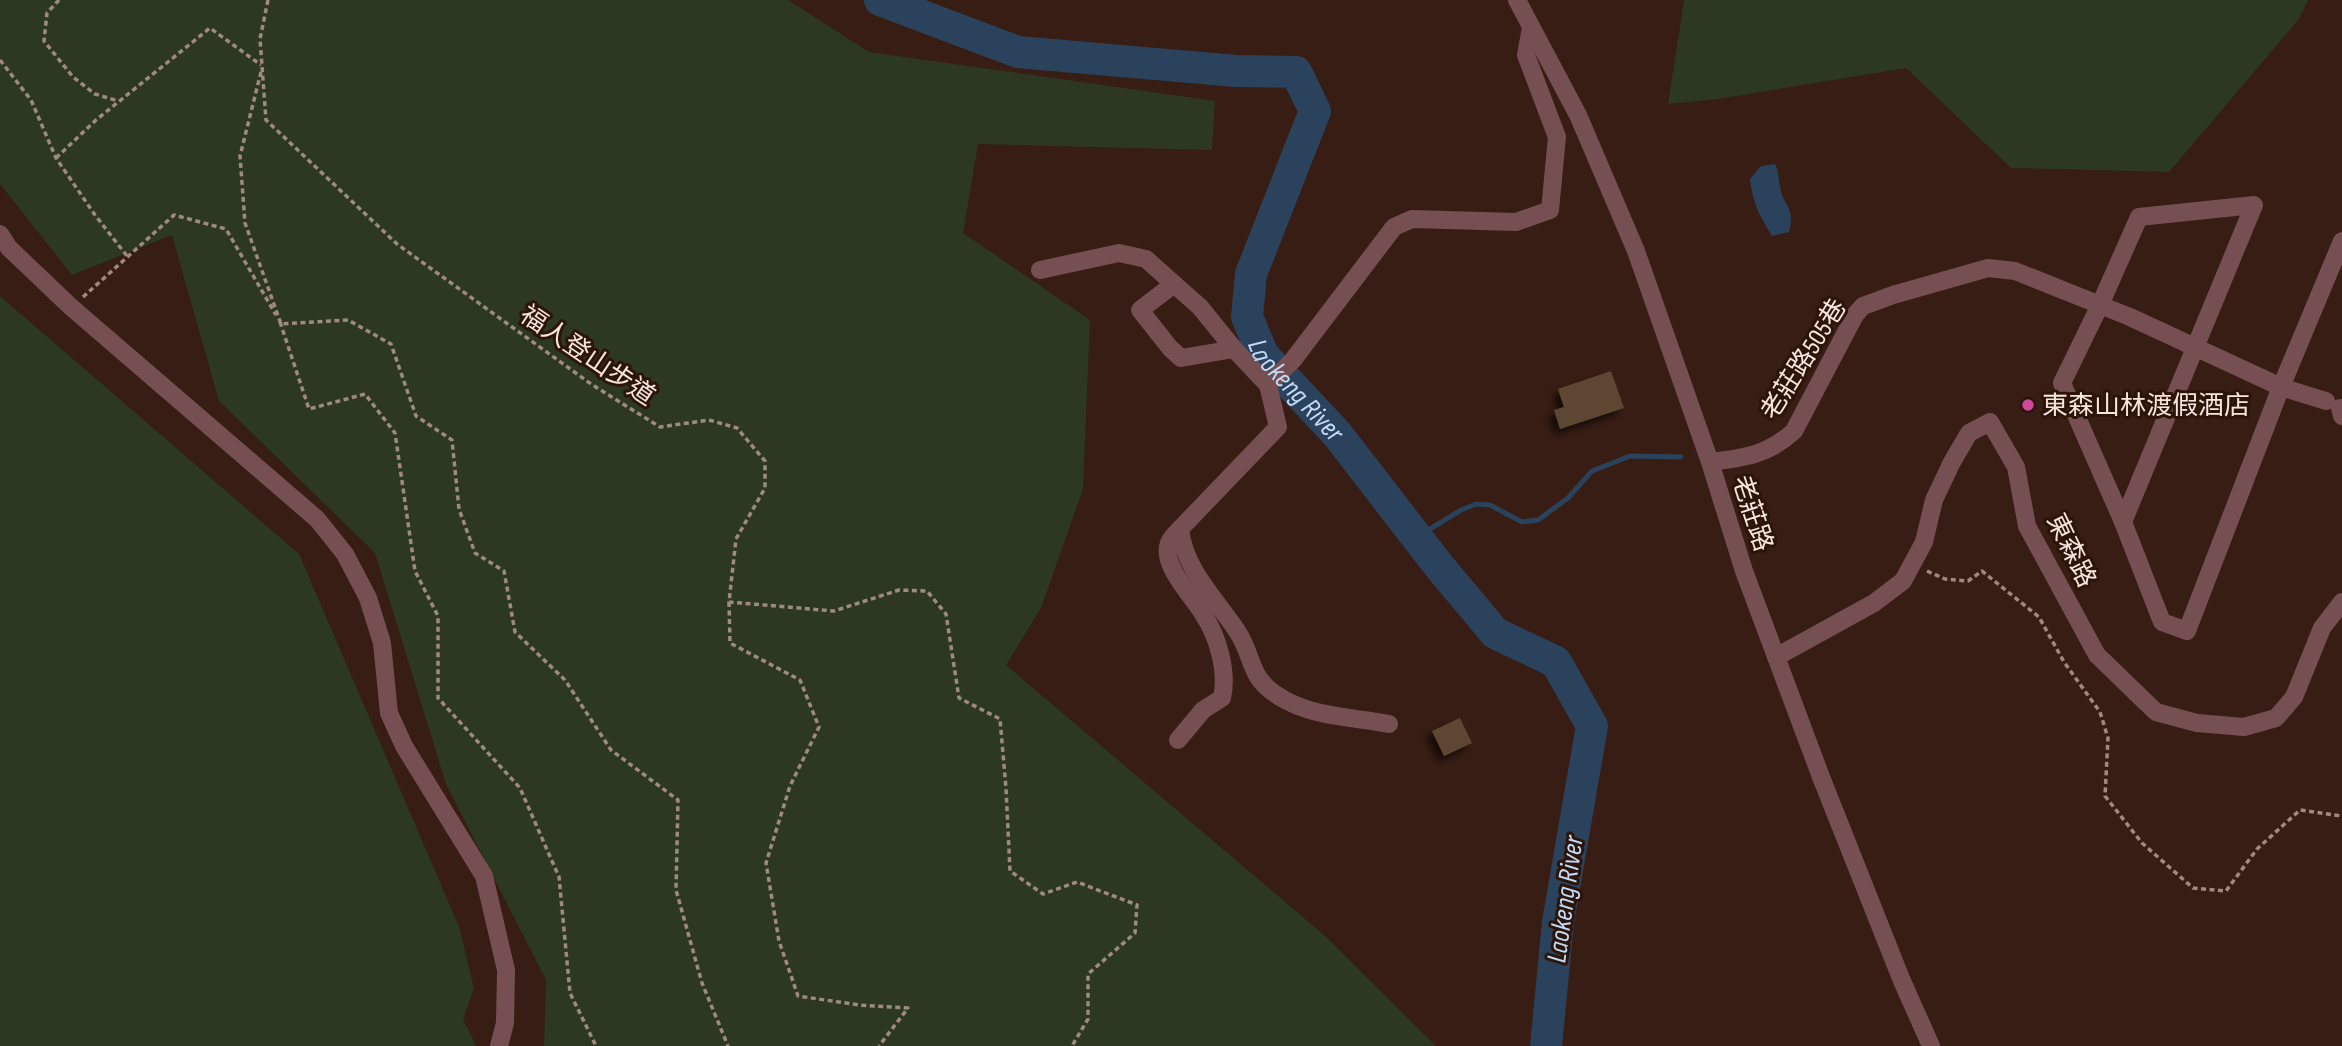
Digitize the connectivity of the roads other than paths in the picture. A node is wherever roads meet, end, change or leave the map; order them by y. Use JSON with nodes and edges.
{"nodes":[{"id":1,"x":1517,"y":0,"type":"edge"},
{"id":2,"x":1531,"y":28,"type":"junction"},
{"id":3,"x":0,"y":234,"type":"edge"},
{"id":4,"x":2342,"y":241,"type":"edge"},
{"id":5,"x":1040,"y":270,"type":"dead end"},
{"id":6,"x":1174,"y":284,"type":"junction"},
{"id":7,"x":2100,"y":305,"type":"junction"},
{"id":8,"x":2197,"y":348,"type":"junction"},
{"id":9,"x":1234,"y":349,"type":"junction"},
{"id":10,"x":1268,"y":385,"type":"junction"},
{"id":11,"x":2281,"y":387,"type":"junction"},
{"id":12,"x":2336,"y":408,"type":"edge"},
{"id":13,"x":1710,"y":462,"type":"junction"},
{"id":14,"x":2123,"y":522,"type":"junction"},
{"id":15,"x":1180,"y":528,"type":"junction"},
{"id":16,"x":2342,"y":602,"type":"edge"},
{"id":17,"x":1776,"y":657,"type":"junction"},
{"id":18,"x":1390,"y":724,"type":"dead end"},
{"id":19,"x":1178,"y":740,"type":"dead end"},
{"id":20,"x":499,"y":1046,"type":"edge"},
{"id":21,"x":1931,"y":1046,"type":"edge"}],
"edges":[{"from":1,"to":2,"type":"street","name":"老莊路"},
{"from":2,"to":10,"type":"street"},
{"from":2,"to":13,"type":"street","name":"老莊路"},
{"from":3,"to":20,"type":"street"},
{"from":4,"to":11,"type":"street"},
{"from":5,"to":6,"type":"street"},
{"from":6,"to":9,"type":"street"},
{"from":6,"to":9,"type":"street"},
{"from":7,"to":8,"type":"street","name":"老莊路505巷"},
{"from":7,"to":8,"type":"street"},
{"from":7,"to":13,"type":"street","name":"老莊路505巷"},
{"from":7,"to":14,"type":"street"},
{"from":8,"to":11,"type":"street","name":"老莊路505巷"},
{"from":8,"to":14,"type":"street"},
{"from":9,"to":10,"type":"street"},
{"from":10,"to":15,"type":"street"},
{"from":11,"to":12,"type":"street","name":"老莊路505巷"},
{"from":11,"to":14,"type":"street"},
{"from":13,"to":17,"type":"street","name":"老莊路"},
{"from":15,"to":18,"type":"street"},
{"from":15,"to":19,"type":"street"},
{"from":16,"to":17,"type":"street","name":"東森路"},
{"from":17,"to":21,"type":"street","name":"老莊路"}]}
